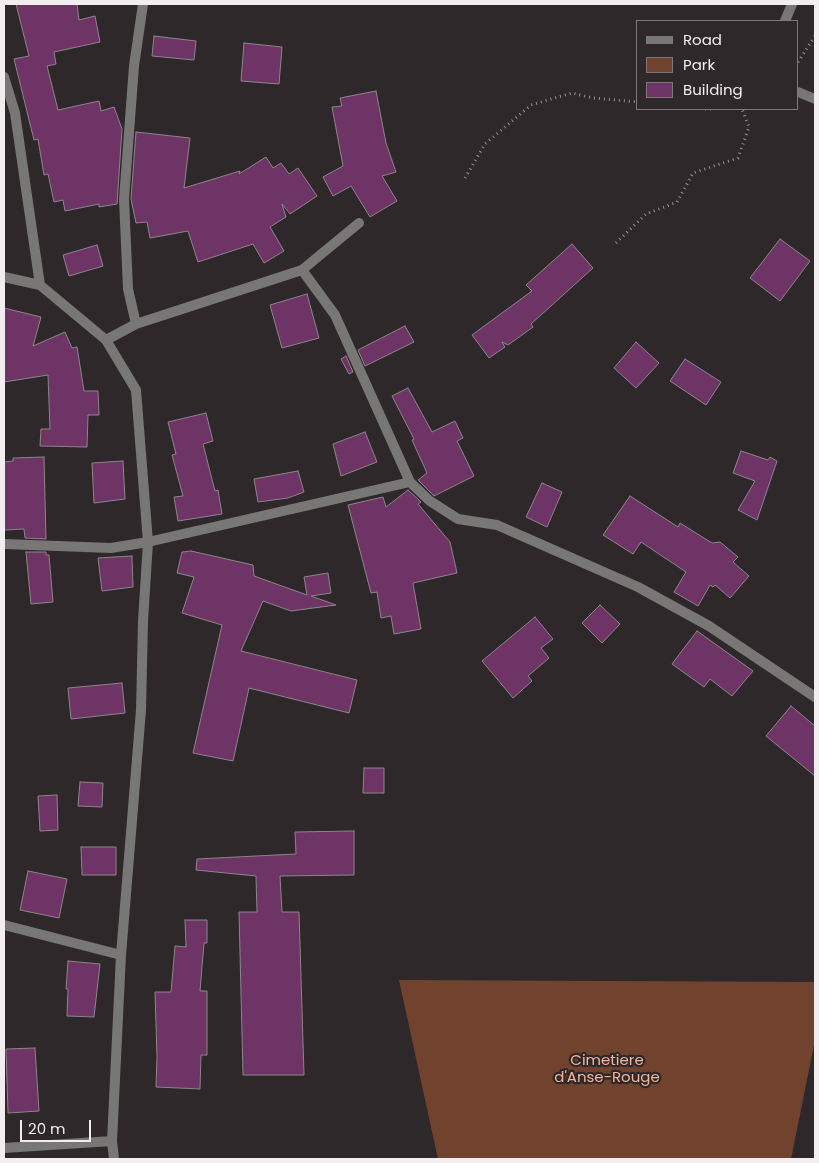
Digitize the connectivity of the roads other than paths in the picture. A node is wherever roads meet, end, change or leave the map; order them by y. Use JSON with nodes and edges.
{"nodes":[{"id":1,"x":143,"y":4,"type":"edge"},
{"id":2,"x":792,"y":4,"type":"edge"},
{"id":3,"x":785,"y":20,"type":"edge"},
{"id":4,"x":4,"y":77,"type":"edge"},
{"id":5,"x":799,"y":92,"type":"edge"},
{"id":6,"x":815,"y":99,"type":"edge"},
{"id":7,"x":359,"y":223,"type":"dead end"},
{"id":8,"x":302,"y":270,"type":"junction"},
{"id":9,"x":4,"y":277,"type":"edge"},
{"id":10,"x":40,"y":285,"type":"junction"},
{"id":11,"x":136,"y":324,"type":"junction"},
{"id":12,"x":106,"y":340,"type":"junction"},
{"id":13,"x":410,"y":482,"type":"junction"},
{"id":14,"x":148,"y":542,"type":"junction"},
{"id":15,"x":4,"y":544,"type":"edge"},
{"id":16,"x":815,"y":697,"type":"edge"},
{"id":17,"x":4,"y":926,"type":"edge"},
{"id":18,"x":121,"y":955,"type":"junction"},
{"id":19,"x":112,"y":1141,"type":"junction"},
{"id":20,"x":4,"y":1148,"type":"edge"},
{"id":21,"x":114,"y":1159,"type":"edge"}],
"edges":[{"from":1,"to":11,"type":"street"},
{"from":2,"to":3,"type":"street"},
{"from":4,"to":10,"type":"street"},
{"from":5,"to":6,"type":"street"},
{"from":7,"to":8,"type":"street"},
{"from":8,"to":11,"type":"street"},
{"from":8,"to":13,"type":"street"},
{"from":9,"to":10,"type":"street"},
{"from":10,"to":12,"type":"street"},
{"from":11,"to":12,"type":"street"},
{"from":12,"to":14,"type":"street"},
{"from":13,"to":14,"type":"street"},
{"from":13,"to":16,"type":"street"},
{"from":14,"to":15,"type":"street"},
{"from":14,"to":18,"type":"street"},
{"from":17,"to":18,"type":"street"},
{"from":18,"to":19,"type":"street"},
{"from":19,"to":20,"type":"street"},
{"from":19,"to":21,"type":"street"}]}
